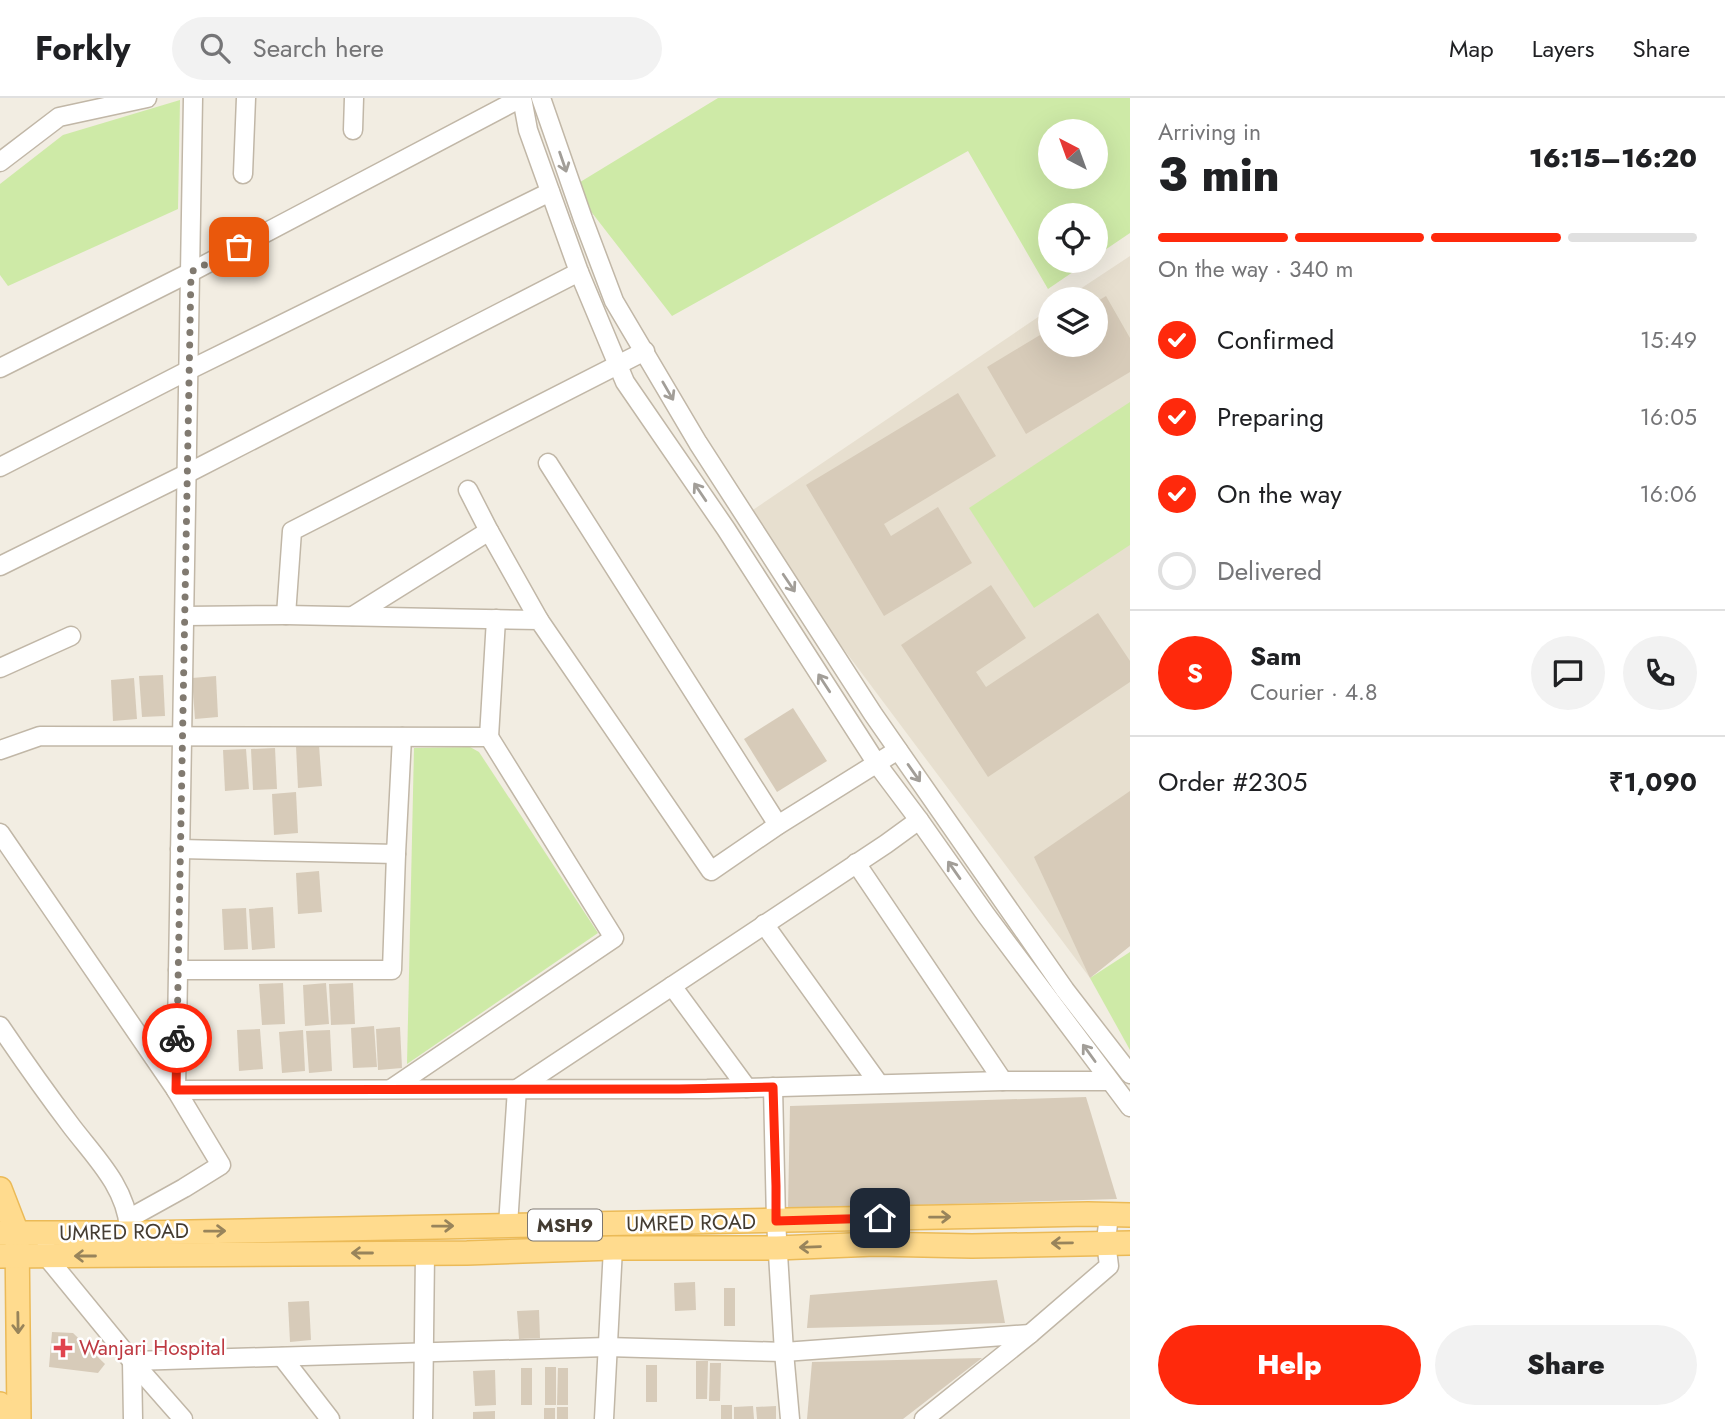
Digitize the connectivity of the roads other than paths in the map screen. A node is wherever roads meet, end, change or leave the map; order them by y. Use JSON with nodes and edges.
{"nodes":[{"id":1,"x":146,"y":98,"type":"edge"},
{"id":2,"x":193,"y":98,"type":"edge"},
{"id":3,"x":246,"y":98,"type":"edge"},
{"id":4,"x":354,"y":98,"type":"edge"},
{"id":5,"x":521,"y":98,"type":"edge"},
{"id":6,"x":541,"y":98,"type":"edge"},
{"id":7,"x":353,"y":130,"type":"dead end"},
{"id":8,"x":0,"y":162,"type":"edge"},
{"id":9,"x":243,"y":174,"type":"dead end"},
{"id":10,"x":550,"y":192,"type":"junction"},
{"id":11,"x":191,"y":272,"type":"junction"},
{"id":12,"x":579,"y":272,"type":"junction"},
{"id":13,"x":645,"y":351,"type":"junction"},
{"id":14,"x":617,"y":364,"type":"junction"},
{"id":15,"x":0,"y":368,"type":"edge"},
{"id":16,"x":189,"y":370,"type":"junction"},
{"id":17,"x":548,"y":463,"type":"dead end"},
{"id":18,"x":0,"y":467,"type":"edge"},
{"id":19,"x":188,"y":473,"type":"junction"},
{"id":20,"x":468,"y":490,"type":"dead end"},
{"id":21,"x":489,"y":531,"type":"junction"},
{"id":22,"x":0,"y":566,"type":"edge"},
{"id":23,"x":286,"y":615,"type":"junction"},
{"id":24,"x":184,"y":616,"type":"junction"},
{"id":25,"x":353,"y":616,"type":"junction"},
{"id":26,"x":496,"y":619,"type":"junction"},
{"id":27,"x":539,"y":620,"type":"junction"},
{"id":28,"x":71,"y":636,"type":"dead end"},
{"id":29,"x":0,"y":668,"type":"edge"},
{"id":30,"x":181,"y":736,"type":"junction"},
{"id":31,"x":402,"y":737,"type":"junction"},
{"id":32,"x":489,"y":737,"type":"junction"},
{"id":33,"x":0,"y":750,"type":"edge"},
{"id":34,"x":898,"y":750,"type":"junction"},
{"id":35,"x":877,"y":764,"type":"junction"},
{"id":36,"x":919,"y":820,"type":"junction"},
{"id":37,"x":778,"y":825,"type":"junction"},
{"id":38,"x":0,"y":833,"type":"edge"},
{"id":39,"x":180,"y":849,"type":"junction"},
{"id":40,"x":396,"y":854,"type":"junction"},
{"id":41,"x":856,"y":863,"type":"junction"},
{"id":42,"x":764,"y":924,"type":"junction"},
{"id":43,"x":178,"y":970,"type":"junction"},
{"id":44,"x":672,"y":986,"type":"junction"},
{"id":45,"x":0,"y":1026,"type":"edge"},
{"id":46,"x":1130,"y":1073,"type":"edge"},
{"id":47,"x":1003,"y":1081,"type":"junction"},
{"id":48,"x":1109,"y":1081,"type":"junction"},
{"id":49,"x":879,"y":1084,"type":"junction"},
{"id":50,"x":773,"y":1087,"type":"junction"},
{"id":51,"x":747,"y":1088,"type":"junction"},
{"id":52,"x":391,"y":1089,"type":"junction"},
{"id":53,"x":517,"y":1089,"type":"junction"},
{"id":54,"x":176,"y":1090,"type":"junction"},
{"id":55,"x":1130,"y":1107,"type":"edge"},
{"id":56,"x":0,"y":1189,"type":"edge"},
{"id":57,"x":1119,"y":1215,"type":"edge"},
{"id":58,"x":1005,"y":1216,"type":"junction"},
{"id":59,"x":776,"y":1221,"type":"junction"},
{"id":60,"x":508,"y":1225,"type":"junction"},
{"id":61,"x":129,"y":1226,"type":"junction"},
{"id":62,"x":1106,"y":1242,"type":"junction"},
{"id":63,"x":1130,"y":1243,"type":"edge"},
{"id":64,"x":9,"y":1244,"type":"edge"},
{"id":65,"x":46,"y":1245,"type":"junction"},
{"id":66,"x":1006,"y":1245,"type":"junction"},
{"id":67,"x":614,"y":1248,"type":"junction"},
{"id":68,"x":777,"y":1248,"type":"junction"},
{"id":69,"x":425,"y":1253,"type":"junction"},
{"id":70,"x":130,"y":1256,"type":"junction"},
{"id":71,"x":1030,"y":1334,"type":"junction"},
{"id":72,"x":607,"y":1347,"type":"junction"},
{"id":73,"x":784,"y":1352,"type":"junction"},
{"id":74,"x":424,"y":1353,"type":"junction"},
{"id":75,"x":282,"y":1357,"type":"junction"},
{"id":76,"x":132,"y":1361,"type":"junction"},
{"id":77,"x":0,"y":1404,"type":"edge"},
{"id":78,"x":0,"y":1419,"type":"edge"},
{"id":79,"x":19,"y":1419,"type":"edge"},
{"id":80,"x":133,"y":1419,"type":"edge"},
{"id":81,"x":183,"y":1419,"type":"edge"},
{"id":82,"x":330,"y":1419,"type":"edge"},
{"id":83,"x":423,"y":1419,"type":"edge"},
{"id":84,"x":604,"y":1419,"type":"edge"},
{"id":85,"x":790,"y":1419,"type":"edge"},
{"id":86,"x":923,"y":1419,"type":"edge"}],
"edges":[{"from":1,"to":8,"type":"street"},
{"from":2,"to":11,"type":"street"},
{"from":3,"to":9,"type":"street"},
{"from":4,"to":7,"type":"street"},
{"from":5,"to":10,"type":"street"},
{"from":5,"to":11,"type":"street"},
{"from":6,"to":13,"type":"street","one_way":true},
{"from":10,"to":12,"type":"street"},
{"from":10,"to":16,"type":"street"},
{"from":11,"to":15,"type":"street"},
{"from":11,"to":16,"type":"street"},
{"from":12,"to":14,"type":"street"},
{"from":12,"to":19,"type":"street"},
{"from":13,"to":14,"type":"street"},
{"from":13,"to":34,"type":"street","one_way":true},
{"from":14,"to":23,"type":"street"},
{"from":35,"to":14,"type":"street","one_way":true},
{"from":16,"to":18,"type":"street"},
{"from":16,"to":19,"type":"street"},
{"from":17,"to":37,"type":"street"},
{"from":19,"to":22,"type":"street"},
{"from":19,"to":24,"type":"street"},
{"from":20,"to":21,"type":"street"},
{"from":21,"to":25,"type":"street"},
{"from":21,"to":27,"type":"street"},
{"from":23,"to":24,"type":"street"},
{"from":23,"to":25,"type":"street"},
{"from":24,"to":30,"type":"street"},
{"from":25,"to":26,"type":"street"},
{"from":26,"to":27,"type":"street"},
{"from":26,"to":32,"type":"street"},
{"from":27,"to":37,"type":"street"},
{"from":28,"to":29,"type":"street"},
{"from":30,"to":31,"type":"street"},
{"from":30,"to":33,"type":"street"},
{"from":30,"to":39,"type":"street"},
{"from":31,"to":32,"type":"street"},
{"from":31,"to":40,"type":"street"},
{"from":32,"to":52,"type":"street"},
{"from":34,"to":35,"type":"street"},
{"from":34,"to":46,"type":"street","one_way":true},
{"from":35,"to":36,"type":"street"},
{"from":35,"to":37,"type":"street"},
{"from":36,"to":41,"type":"street"},
{"from":48,"to":36,"type":"street","one_way":true},
{"from":38,"to":54,"type":"street"},
{"from":39,"to":40,"type":"street"},
{"from":39,"to":43,"type":"street"},
{"from":40,"to":43,"type":"street"},
{"from":41,"to":42,"type":"street"},
{"from":41,"to":47,"type":"street"},
{"from":42,"to":44,"type":"street"},
{"from":42,"to":49,"type":"street"},
{"from":43,"to":54,"type":"street"},
{"from":44,"to":51,"type":"street"},
{"from":44,"to":53,"type":"street"},
{"from":45,"to":61,"type":"street"},
{"from":47,"to":48,"type":"street"},
{"from":47,"to":49,"type":"street"},
{"from":48,"to":55,"type":"street"},
{"from":49,"to":50,"type":"street"},
{"from":50,"to":51,"type":"street"},
{"from":50,"to":59,"type":"street"},
{"from":51,"to":53,"type":"street"},
{"from":52,"to":53,"type":"street"},
{"from":52,"to":54,"type":"street"},
{"from":53,"to":60,"type":"street"},
{"from":54,"to":61,"type":"street"},
{"from":56,"to":64,"type":"main road"},
{"from":57,"to":58,"type":"main road","name":"UMRED ROAD","number":"MSH9"},
{"from":57,"to":62,"type":"street"},
{"from":59,"to":58,"type":"main road","name":"UMRED ROAD","number":"MSH9","one_way":true},
{"from":58,"to":66,"type":"main road"},
{"from":59,"to":60,"type":"main road","name":"UMRED ROAD","number":"MSH9"},
{"from":59,"to":68,"type":"street"},
{"from":61,"to":60,"type":"main road","name":"UMRED ROAD","number":"MSH9","one_way":true},
{"from":61,"to":65,"type":"main road","name":"UMRED ROAD","number":"MSH9"},
{"from":61,"to":70,"type":"street"},
{"from":62,"to":63,"type":"main road"},
{"from":62,"to":66,"type":"main road","one_way":true},
{"from":62,"to":71,"type":"street"},
{"from":64,"to":65,"type":"main road","name":"UMRED ROAD","number":"MSH9"},
{"from":64,"to":79,"type":"main road","one_way":true},
{"from":70,"to":65,"type":"main road","one_way":true},
{"from":65,"to":76,"type":"street"},
{"from":66,"to":68,"type":"main road","one_way":true},
{"from":67,"to":68,"type":"main road"},
{"from":67,"to":69,"type":"main road"},
{"from":67,"to":72,"type":"street"},
{"from":68,"to":73,"type":"street"},
{"from":69,"to":70,"type":"main road","one_way":true},
{"from":69,"to":74,"type":"street"},
{"from":71,"to":73,"type":"street"},
{"from":71,"to":86,"type":"street"},
{"from":72,"to":73,"type":"street"},
{"from":72,"to":74,"type":"street"},
{"from":72,"to":84,"type":"street"},
{"from":73,"to":85,"type":"street"},
{"from":74,"to":75,"type":"street"},
{"from":74,"to":83,"type":"street"},
{"from":75,"to":76,"type":"street"},
{"from":75,"to":82,"type":"street"},
{"from":76,"to":80,"type":"street"},
{"from":76,"to":81,"type":"street"},
{"from":77,"to":78,"type":"main road"}]}
